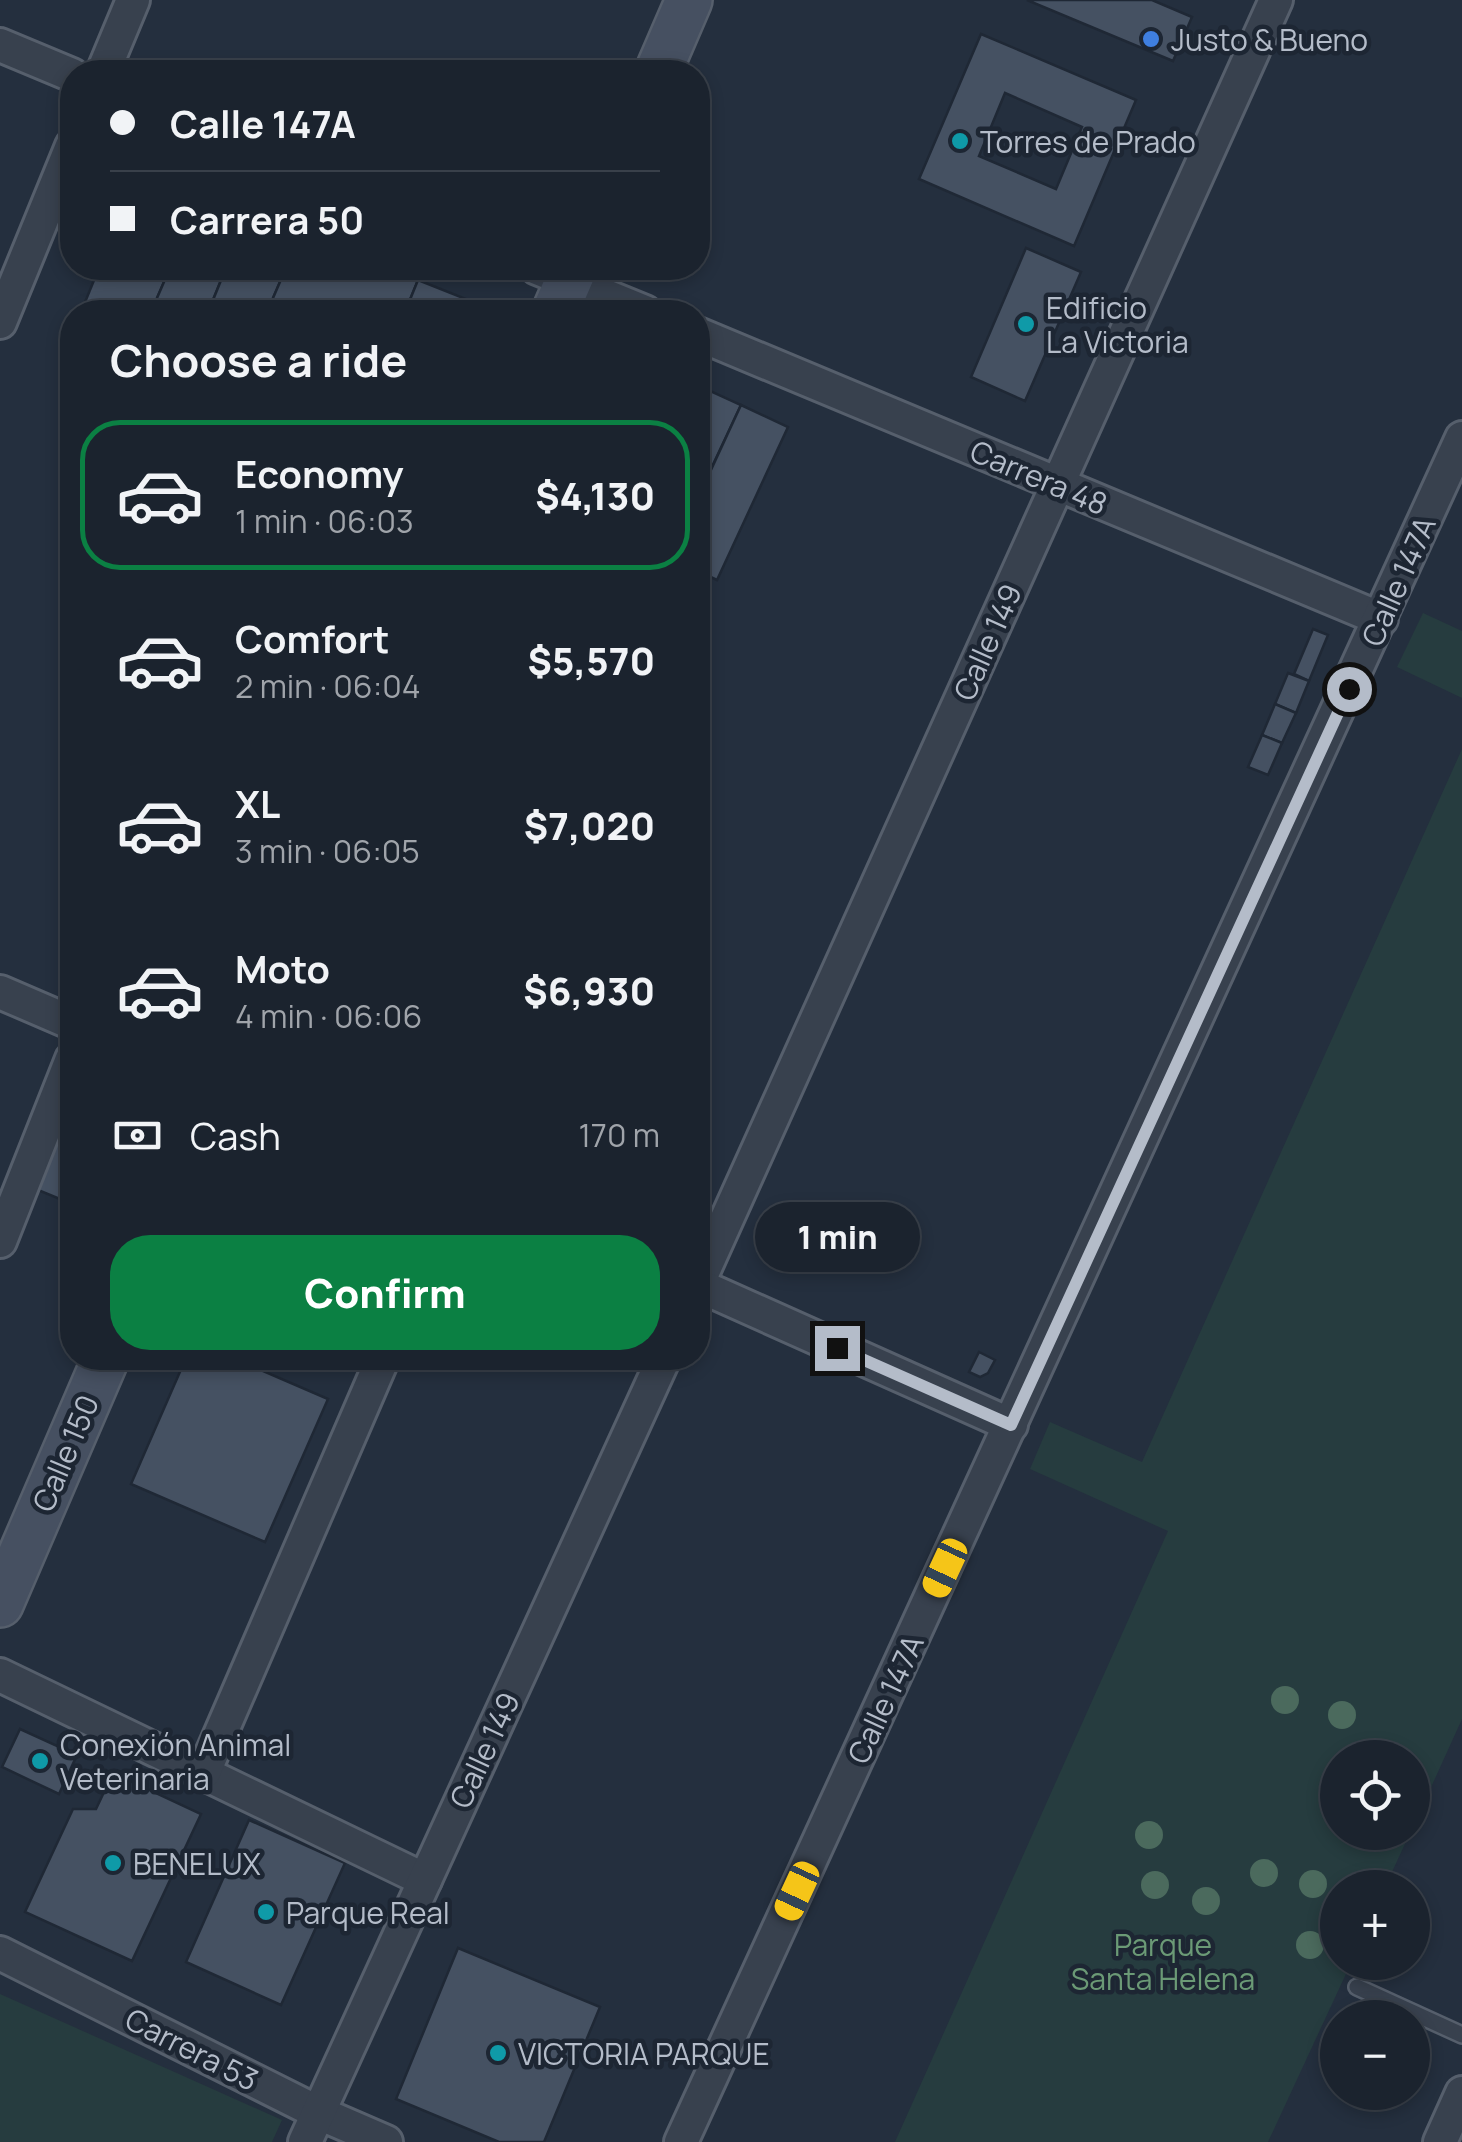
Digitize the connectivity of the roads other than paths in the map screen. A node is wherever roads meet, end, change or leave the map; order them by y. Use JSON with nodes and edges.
{"nodes":[{"id":1,"x":132,"y":0,"type":"edge"},
{"id":2,"x":689,"y":0,"type":"edge"},
{"id":3,"x":1276,"y":0,"type":"edge"},
{"id":4,"x":0,"y":44,"type":"edge"},
{"id":5,"x":107,"y":60,"type":"edge"},
{"id":6,"x":663,"y":60,"type":"edge"},
{"id":7,"x":60,"y":70,"type":"edge"},
{"id":8,"x":60,"y":175,"type":"edge"},
{"id":9,"x":559,"y":282,"type":"edge"},
{"id":10,"x":611,"y":300,"type":"edge"},
{"id":11,"x":0,"y":322,"type":"edge"},
{"id":12,"x":710,"y":339,"type":"edge"},
{"id":13,"x":1462,"y":438,"type":"edge"},
{"id":14,"x":1058,"y":484,"type":"junction"},
{"id":15,"x":1381,"y":618,"type":"junction"},
{"id":16,"x":0,"y":992,"type":"edge"},
{"id":17,"x":60,"y":1018,"type":"edge"},
{"id":18,"x":60,"y":1089,"type":"edge"},
{"id":19,"x":0,"y":1241,"type":"edge"},
{"id":20,"x":710,"y":1257,"type":"edge"},
{"id":21,"x":710,"y":1289,"type":"edge"},
{"id":22,"x":101,"y":1370,"type":"edge"},
{"id":23,"x":377,"y":1370,"type":"edge"},
{"id":24,"x":659,"y":1370,"type":"edge"},
{"id":25,"x":1011,"y":1425,"type":"junction"},
{"id":26,"x":0,"y":1604,"type":"edge"},
{"id":27,"x":0,"y":1675,"type":"edge"},
{"id":28,"x":204,"y":1772,"type":"junction"},
{"id":29,"x":425,"y":1880,"type":"junction"},
{"id":30,"x":0,"y":1953,"type":"edge"},
{"id":31,"x":1358,"y":1987,"type":"dead end"},
{"id":32,"x":1462,"y":2036,"type":"edge"},
{"id":33,"x":1462,"y":2094,"type":"edge"},
{"id":34,"x":312,"y":2127,"type":"edge"},
{"id":35,"x":386,"y":2142,"type":"edge"},
{"id":36,"x":682,"y":2142,"type":"edge"},
{"id":37,"x":1440,"y":2142,"type":"edge"}],
"edges":[{"from":1,"to":5,"type":"street"},
{"from":2,"to":6,"type":"street"},
{"from":3,"to":14,"type":"street","name":"Calle 149"},
{"from":4,"to":7,"type":"street"},
{"from":8,"to":11,"type":"street"},
{"from":9,"to":10,"type":"street"},
{"from":12,"to":14,"type":"street","name":"Carrera 48"},
{"from":13,"to":15,"type":"street","name":"Calle 147A"},
{"from":14,"to":15,"type":"street","name":"Carrera 48"},
{"from":14,"to":20,"type":"street","name":"Calle 149"},
{"from":15,"to":25,"type":"street","name":"Calle 147A"},
{"from":16,"to":17,"type":"street"},
{"from":18,"to":19,"type":"street"},
{"from":21,"to":25,"type":"street"},
{"from":22,"to":26,"type":"street","name":"Calle 150"},
{"from":23,"to":28,"type":"street"},
{"from":24,"to":29,"type":"street","name":"Calle 149"},
{"from":25,"to":36,"type":"street","name":"Calle 147A"},
{"from":27,"to":28,"type":"street"},
{"from":28,"to":29,"type":"street"},
{"from":29,"to":34,"type":"street","name":"Calle 149"},
{"from":30,"to":34,"type":"street","name":"Carrera 53"},
{"from":31,"to":32,"type":"lane"},
{"from":33,"to":37,"type":"street"},
{"from":34,"to":35,"type":"street","name":"Carrera 53"}]}
